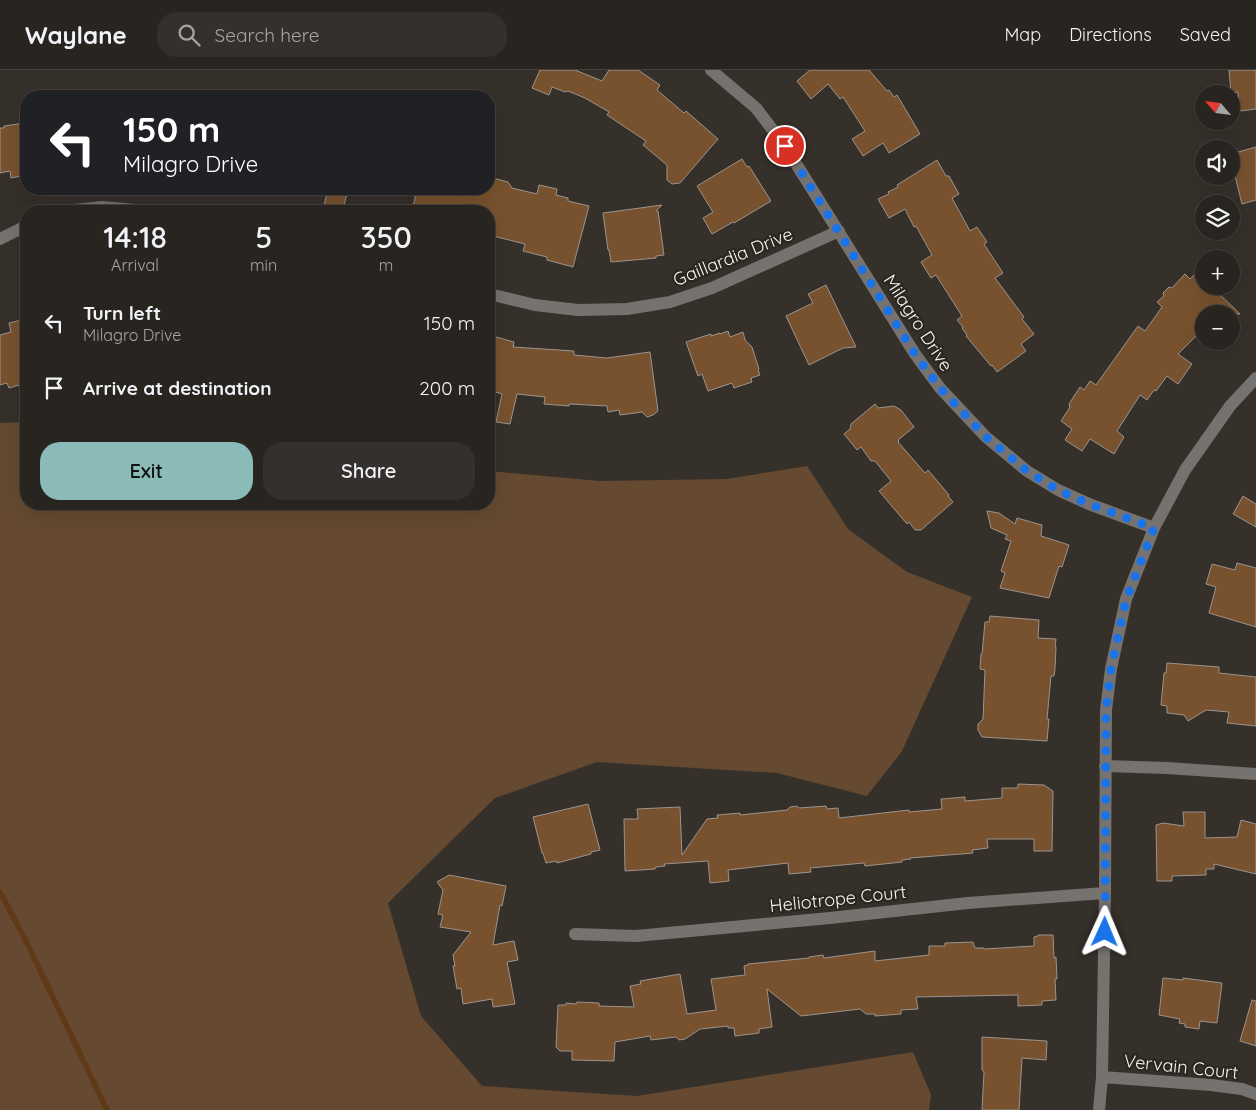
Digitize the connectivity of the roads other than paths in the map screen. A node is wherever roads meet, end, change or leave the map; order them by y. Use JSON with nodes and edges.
{"nodes":[{"id":1,"x":711,"y":70,"type":"edge"},
{"id":2,"x":20,"y":229,"type":"edge"},
{"id":3,"x":839,"y":231,"type":"junction"},
{"id":4,"x":0,"y":240,"type":"edge"},
{"id":5,"x":495,"y":295,"type":"edge"},
{"id":6,"x":1256,"y":378,"type":"edge"},
{"id":7,"x":1154,"y":528,"type":"junction"},
{"id":8,"x":1105,"y":766,"type":"junction"},
{"id":9,"x":1256,"y":774,"type":"edge"},
{"id":10,"x":1105,"y":893,"type":"junction"},
{"id":11,"x":575,"y":934,"type":"dead end"},
{"id":12,"x":1102,"y":1077,"type":"junction"},
{"id":13,"x":1256,"y":1094,"type":"edge"},
{"id":14,"x":1099,"y":1110,"type":"edge"}],
"edges":[{"from":1,"to":3,"type":"street","name":"Milagro Drive"},
{"from":2,"to":4,"type":"street"},
{"from":3,"to":5,"type":"street","name":"Gaillardia Drive"},
{"from":3,"to":7,"type":"street","name":"Milagro Drive"},
{"from":6,"to":7,"type":"street"},
{"from":7,"to":8,"type":"street"},
{"from":8,"to":9,"type":"street"},
{"from":8,"to":10,"type":"street"},
{"from":10,"to":11,"type":"street","name":"Heliotrope Court"},
{"from":10,"to":12,"type":"street"},
{"from":12,"to":13,"type":"street","name":"Vervain Court"},
{"from":12,"to":14,"type":"street"}]}
